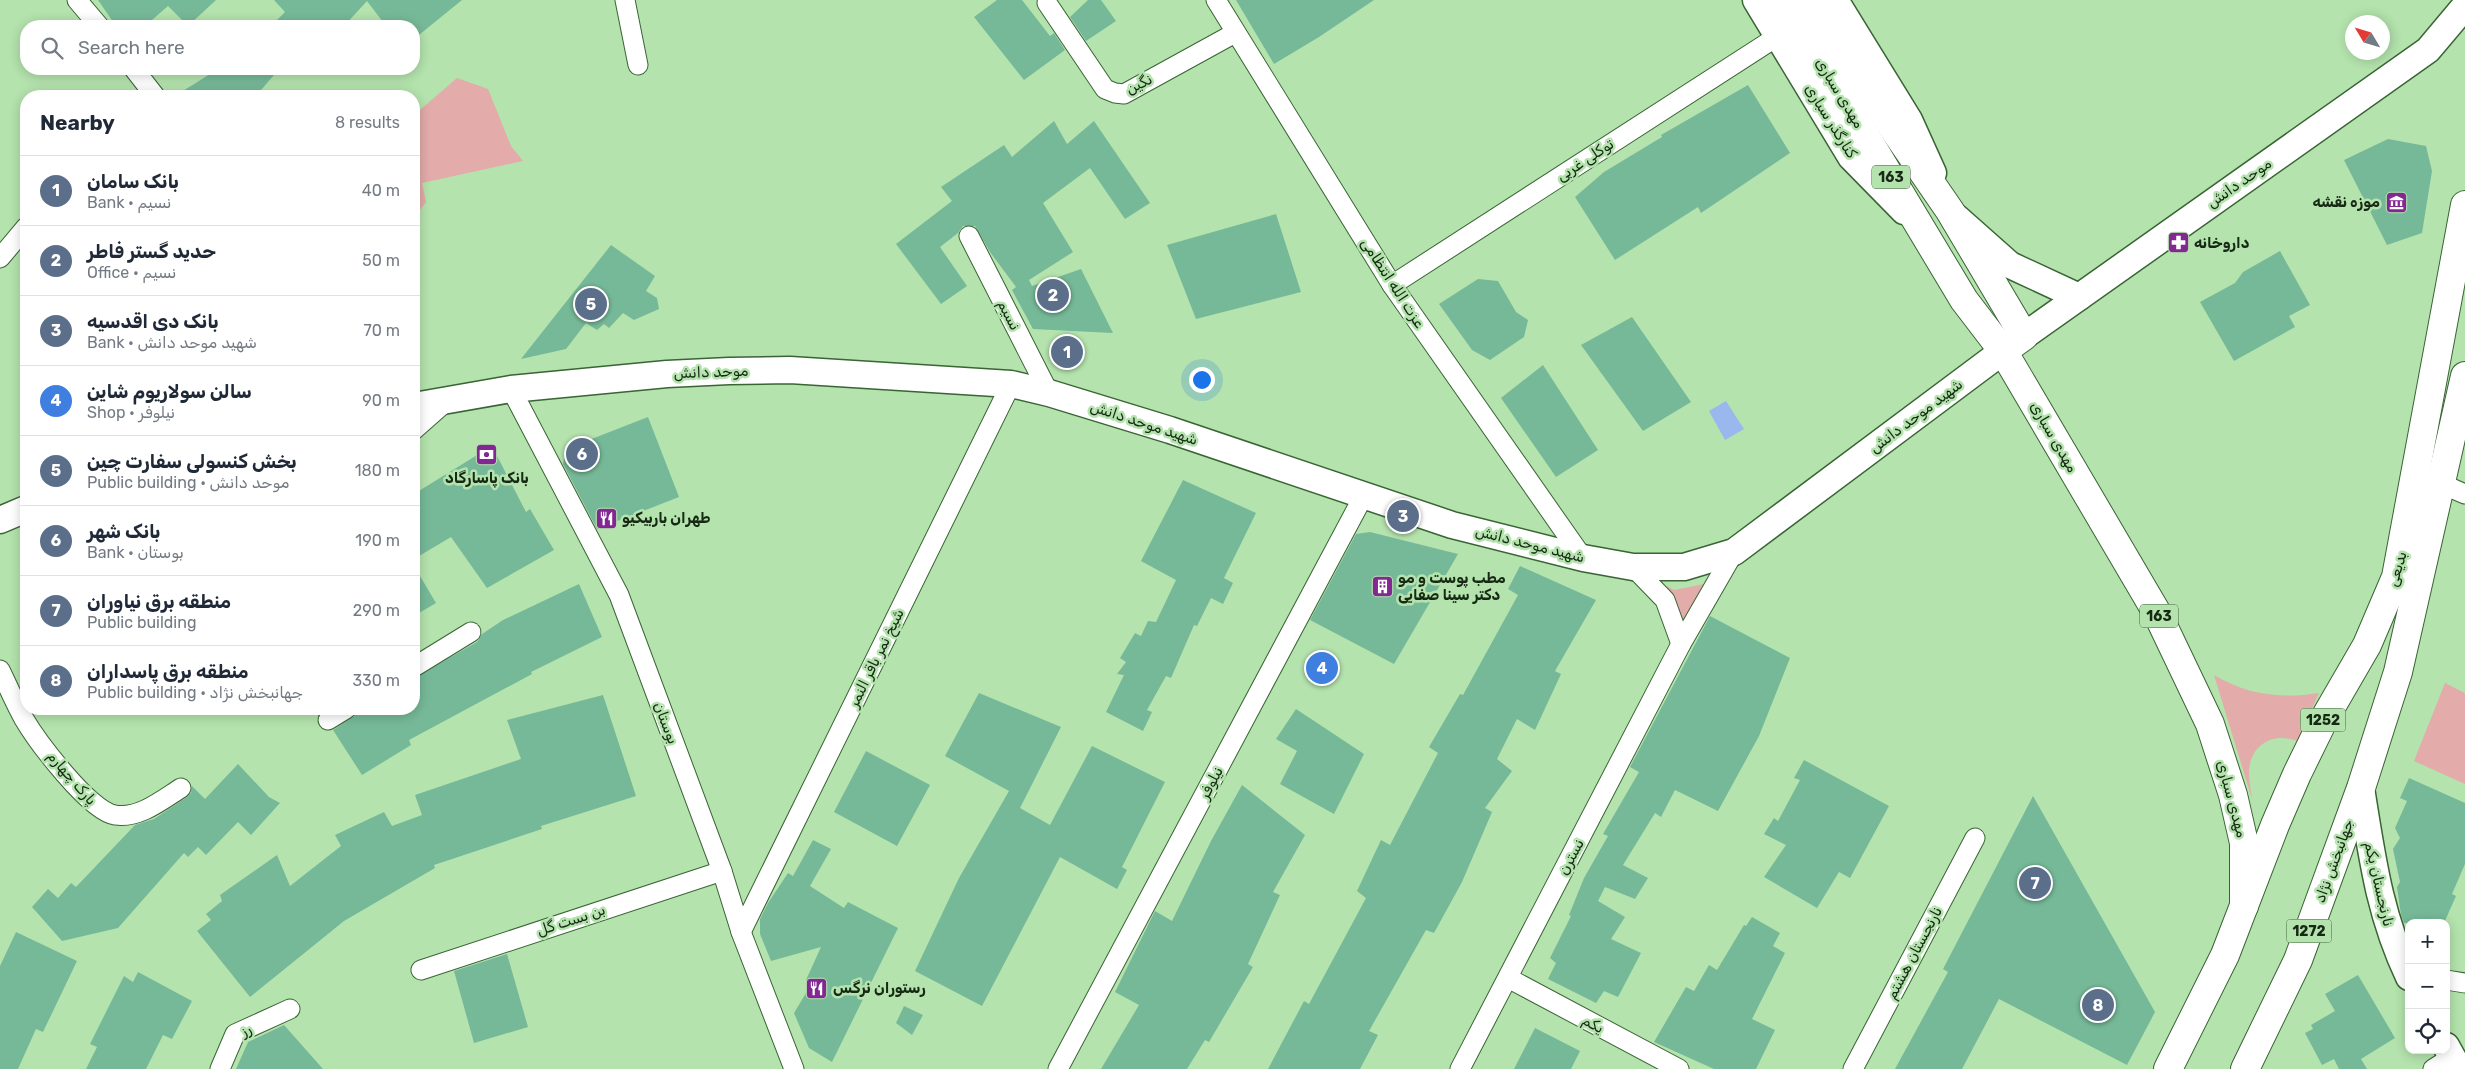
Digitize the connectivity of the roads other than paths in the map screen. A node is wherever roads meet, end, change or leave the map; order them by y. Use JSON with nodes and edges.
{"nodes":[{"id":1,"x":77,"y":0,"type":"edge"},
{"id":2,"x":625,"y":0,"type":"edge"},
{"id":3,"x":1216,"y":0,"type":"edge"},
{"id":4,"x":1756,"y":0,"type":"edge"},
{"id":5,"x":1784,"y":0,"type":"edge"},
{"id":6,"x":1813,"y":0,"type":"edge"},
{"id":7,"x":1835,"y":0,"type":"edge"},
{"id":8,"x":1047,"y":3,"type":"dead end"},
{"id":9,"x":2465,"y":6,"type":"edge"},
{"id":10,"x":94,"y":20,"type":"edge"},
{"id":11,"x":1235,"y":33,"type":"junction"},
{"id":12,"x":1778,"y":36,"type":"junction"},
{"id":13,"x":638,"y":65,"type":"dead end"},
{"id":14,"x":139,"y":75,"type":"edge"},
{"id":15,"x":150,"y":90,"type":"edge"},
{"id":16,"x":2465,"y":205,"type":"edge"},
{"id":17,"x":1950,"y":212,"type":"junction"},
{"id":18,"x":1922,"y":229,"type":"junction"},
{"id":19,"x":20,"y":234,"type":"edge"},
{"id":20,"x":970,"y":236,"type":"dead end"},
{"id":21,"x":0,"y":258,"type":"edge"},
{"id":22,"x":1392,"y":285,"type":"junction"},
{"id":23,"x":2079,"y":297,"type":"junction"},
{"id":24,"x":2014,"y":343,"type":"junction"},
{"id":25,"x":2465,"y":376,"type":"edge"},
{"id":26,"x":1011,"y":384,"type":"junction"},
{"id":27,"x":511,"y":389,"type":"junction"},
{"id":28,"x":1049,"y":393,"type":"junction"},
{"id":29,"x":448,"y":400,"type":"junction"},
{"id":30,"x":420,"y":405,"type":"edge"},
{"id":31,"x":420,"y":425,"type":"edge"},
{"id":32,"x":2453,"y":489,"type":"edge"},
{"id":33,"x":1363,"y":496,"type":"junction"},
{"id":34,"x":20,"y":512,"type":"edge"},
{"id":35,"x":0,"y":520,"type":"edge"},
{"id":36,"x":1734,"y":552,"type":"junction"},
{"id":37,"x":1583,"y":558,"type":"junction"},
{"id":38,"x":1633,"y":567,"type":"junction"},
{"id":39,"x":471,"y":632,"type":"dead end"},
{"id":40,"x":1682,"y":644,"type":"junction"},
{"id":41,"x":420,"y":663,"type":"edge"},
{"id":42,"x":0,"y":670,"type":"edge"},
{"id":43,"x":20,"y":712,"type":"edge"},
{"id":44,"x":22,"y":715,"type":"edge"},
{"id":45,"x":336,"y":715,"type":"edge"},
{"id":46,"x":328,"y":720,"type":"dead end"},
{"id":47,"x":181,"y":788,"type":"dead end"},
{"id":48,"x":2360,"y":788,"type":"junction"},
{"id":49,"x":1974,"y":838,"type":"dead end"},
{"id":50,"x":722,"y":871,"type":"junction"},
{"id":51,"x":2244,"y":906,"type":"junction"},
{"id":52,"x":742,"y":932,"type":"junction"},
{"id":53,"x":2405,"y":969,"type":"edge"},
{"id":54,"x":421,"y":970,"type":"dead end"},
{"id":55,"x":1508,"y":978,"type":"junction"},
{"id":56,"x":2450,"y":980,"type":"edge"},
{"id":57,"x":2465,"y":982,"type":"edge"},
{"id":58,"x":290,"y":1009,"type":"dead end"},
{"id":59,"x":220,"y":1069,"type":"edge"},
{"id":60,"x":794,"y":1069,"type":"edge"},
{"id":61,"x":1058,"y":1069,"type":"edge"},
{"id":62,"x":1460,"y":1069,"type":"edge"},
{"id":63,"x":1679,"y":1069,"type":"edge"},
{"id":64,"x":1853,"y":1069,"type":"edge"},
{"id":65,"x":2168,"y":1069,"type":"edge"},
{"id":66,"x":2245,"y":1069,"type":"edge"}],
"edges":[{"from":1,"to":10,"type":"street"},
{"from":2,"to":13,"type":"street"},
{"from":3,"to":11,"type":"street","name":"عزت الله انتظامی"},
{"from":4,"to":12,"type":"main road","name":"کنارگذر سباری"},
{"from":5,"to":18,"type":"main road","name":"مهدی سباری","number":"163"},
{"from":6,"to":17,"type":"main road","name":"مهدی سباری","number":"163"},
{"from":7,"to":17,"type":"main road"},
{"from":8,"to":11,"type":"street","name":"نگین"},
{"from":9,"to":23,"type":"main road","name":"موحد دانش"},
{"from":11,"to":22,"type":"street","name":"عزت الله انتظامی"},
{"from":12,"to":18,"type":"main road","name":"کنارگذر سباری"},
{"from":12,"to":22,"type":"street","name":"توکلی غربی"},
{"from":14,"to":15,"type":"street"},
{"from":16,"to":51,"type":"main road","name":"بدیعی","number":"1252"},
{"from":17,"to":23,"type":"main road"},
{"from":17,"to":24,"type":"main road","name":"مهدی سباری","number":"163"},
{"from":18,"to":24,"type":"main road","name":"مهدی سباری","number":"163"},
{"from":19,"to":21,"type":"street"},
{"from":20,"to":28,"type":"street","name":"نسیم"},
{"from":22,"to":37,"type":"street","name":"عزت الله انتظامی"},
{"from":23,"to":24,"type":"main road","name":"موحد دانش"},
{"from":24,"to":36,"type":"main road","name":"شهید موحد دانش"},
{"from":24,"to":51,"type":"main road","name":"مهدی سباری","number":"163"},
{"from":25,"to":32,"type":"main road","name":"بدیعی"},
{"from":26,"to":27,"type":"main road","name":"موحد دانش"},
{"from":26,"to":28,"type":"main road","name":"شهید موحد دانش"},
{"from":26,"to":52,"type":"street","name":"شیخ نمر باقر النمر"},
{"from":27,"to":29,"type":"main road","name":"موحد دانش"},
{"from":27,"to":50,"type":"street","name":"بوستان"},
{"from":28,"to":33,"type":"main road","name":"شهید موحد دانش"},
{"from":29,"to":30,"type":"main road","name":"موحد دانش"},
{"from":29,"to":31,"type":"street"},
{"from":32,"to":48,"type":"main road","name":"بدیعی"},
{"from":33,"to":37,"type":"main road","name":"شهید موحد دانش"},
{"from":33,"to":61,"type":"street","name":"نیلوفر"},
{"from":34,"to":35,"type":"main road"},
{"from":36,"to":38,"type":"main road","name":"شهید موحد دانش"},
{"from":36,"to":40,"type":"street","name":"نسترن"},
{"from":37,"to":38,"type":"main road","name":"شهید موحد دانش"},
{"from":38,"to":40,"type":"street"},
{"from":39,"to":41,"type":"street"},
{"from":40,"to":55,"type":"street","name":"نسترن"},
{"from":42,"to":43,"type":"street","name":"پارک چهارم"},
{"from":44,"to":47,"type":"street","name":"پارک چهارم"},
{"from":45,"to":46,"type":"street"},
{"from":48,"to":53,"type":"main road","name":"نارنجستان یکم"},
{"from":48,"to":66,"type":"main road","name":"جهانبخش نژاد","number":"1272"},
{"from":49,"to":64,"type":"street","name":"نارنجستان هشتم"},
{"from":50,"to":52,"type":"street","name":"بوستان"},
{"from":50,"to":54,"type":"street","name":"بن بست گل"},
{"from":51,"to":65,"type":"main road"},
{"from":52,"to":60,"type":"street","name":"بوستان"},
{"from":55,"to":62,"type":"street","name":"نسترن"},
{"from":55,"to":63,"type":"street","name":"یکم"},
{"from":56,"to":57,"type":"street"},
{"from":58,"to":59,"type":"street","name":"رز"}]}
